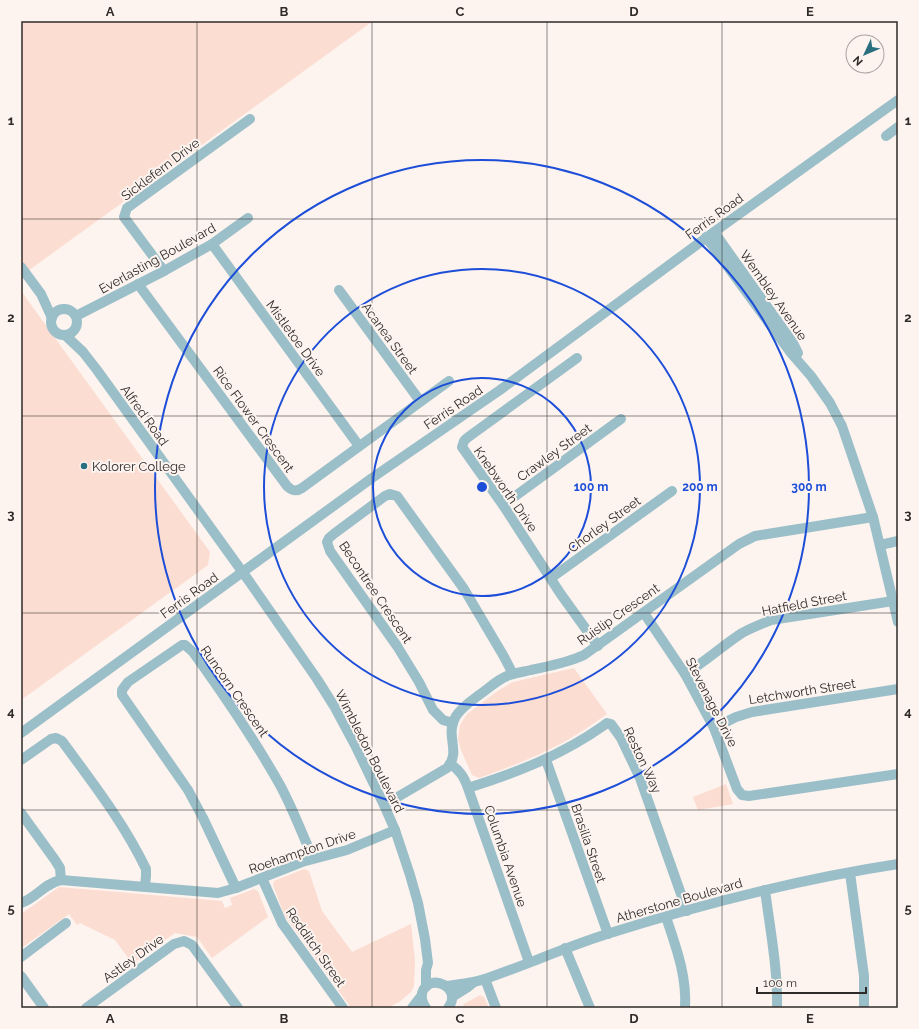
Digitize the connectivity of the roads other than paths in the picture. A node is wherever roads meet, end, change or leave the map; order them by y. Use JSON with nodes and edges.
{"nodes":[{"id":1,"x":898,"y":100,"type":"edge"},
{"id":2,"x":250,"y":119,"type":"dead end"},
{"id":3,"x":898,"y":127,"type":"edge"},
{"id":4,"x":886,"y":136,"type":"dead end"},
{"id":5,"x":248,"y":218,"type":"dead end"},
{"id":6,"x":710,"y":235,"type":"junction"},
{"id":7,"x":212,"y":244,"type":"junction"},
{"id":8,"x":21,"y":267,"type":"edge"},
{"id":9,"x":164,"y":272,"type":"junction"},
{"id":10,"x":138,"y":284,"type":"junction"},
{"id":11,"x":339,"y":290,"type":"dead end"},
{"id":12,"x":41,"y":294,"type":"junction"},
{"id":13,"x":61,"y":309,"type":"junction"},
{"id":14,"x":76,"y":316,"type":"junction"},
{"id":15,"x":52,"y":318,"type":"junction"},
{"id":16,"x":76,"y":328,"type":"junction"},
{"id":17,"x":65,"y":335,"type":"junction"},
{"id":18,"x":83,"y":352,"type":"junction"},
{"id":19,"x":576,"y":358,"type":"dead end"},
{"id":20,"x":449,"y":381,"type":"dead end"},
{"id":21,"x":420,"y":401,"type":"junction"},
{"id":22,"x":621,"y":419,"type":"dead end"},
{"id":23,"x":359,"y":446,"type":"junction"},
{"id":24,"x":672,"y":492,"type":"dead end"},
{"id":25,"x":503,"y":505,"type":"junction"},
{"id":26,"x":873,"y":517,"type":"junction"},
{"id":27,"x":898,"y":541,"type":"edge"},
{"id":28,"x":880,"y":545,"type":"junction"},
{"id":29,"x":243,"y":572,"type":"junction"},
{"id":30,"x":551,"y":578,"type":"junction"},
{"id":31,"x":894,"y":601,"type":"junction"},
{"id":32,"x":644,"y":613,"type":"junction"},
{"id":33,"x":898,"y":622,"type":"edge"},
{"id":34,"x":598,"y":646,"type":"junction"},
{"id":35,"x":513,"y":674,"type":"junction"},
{"id":36,"x":685,"y":674,"type":"junction"},
{"id":37,"x":898,"y":689,"type":"edge"},
{"id":38,"x":453,"y":723,"type":"junction"},
{"id":39,"x":714,"y":728,"type":"junction"},
{"id":40,"x":21,"y":733,"type":"edge"},
{"id":41,"x":21,"y":760,"type":"edge"},
{"id":42,"x":546,"y":760,"type":"junction"},
{"id":43,"x":450,"y":764,"type":"junction"},
{"id":44,"x":898,"y":774,"type":"edge"},
{"id":45,"x":468,"y":788,"type":"junction"},
{"id":46,"x":384,"y":805,"type":"junction"},
{"id":47,"x":21,"y":813,"type":"edge"},
{"id":48,"x":395,"y":830,"type":"junction"},
{"id":49,"x":313,"y":858,"type":"junction"},
{"id":50,"x":898,"y":864,"type":"edge"},
{"id":51,"x":850,"y":872,"type":"junction"},
{"id":52,"x":262,"y":878,"type":"junction"},
{"id":53,"x":61,"y":880,"type":"junction"},
{"id":54,"x":145,"y":887,"type":"junction"},
{"id":55,"x":236,"y":888,"type":"junction"},
{"id":56,"x":765,"y":890,"type":"junction"},
{"id":57,"x":21,"y":903,"type":"edge"},
{"id":58,"x":687,"y":911,"type":"junction"},
{"id":59,"x":666,"y":917,"type":"junction"},
{"id":60,"x":66,"y":922,"type":"dead end"},
{"id":61,"x":608,"y":934,"type":"junction"},
{"id":62,"x":565,"y":948,"type":"junction"},
{"id":63,"x":21,"y":957,"type":"edge"},
{"id":64,"x":529,"y":962,"type":"junction"},
{"id":65,"x":428,"y":963,"type":"junction"},
{"id":66,"x":21,"y":976,"type":"edge"},
{"id":67,"x":485,"y":979,"type":"junction"},
{"id":68,"x":474,"y":982,"type":"junction"},
{"id":69,"x":443,"y":985,"type":"junction"},
{"id":70,"x":424,"y":991,"type":"junction"},
{"id":71,"x":450,"y":1005,"type":"edge"},
{"id":72,"x":44,"y":1008,"type":"edge"},
{"id":73,"x":86,"y":1008,"type":"edge"},
{"id":74,"x":237,"y":1008,"type":"edge"},
{"id":75,"x":343,"y":1008,"type":"edge"},
{"id":76,"x":412,"y":1008,"type":"edge"},
{"id":77,"x":426,"y":1008,"type":"edge"},
{"id":78,"x":496,"y":1008,"type":"edge"},
{"id":79,"x":590,"y":1008,"type":"edge"},
{"id":80,"x":685,"y":1008,"type":"edge"},
{"id":81,"x":777,"y":1008,"type":"edge"},
{"id":82,"x":864,"y":1008,"type":"edge"}],
"edges":[{"from":1,"to":6,"type":"street","name":"Ferris Road"},
{"from":2,"to":9,"type":"street","name":"Sicklefern Drive"},
{"from":3,"to":4,"type":"street"},
{"from":5,"to":7,"type":"street","name":"Everlasting Boulevard"},
{"from":6,"to":26,"type":"street","name":"Wembley Avenue"},
{"from":6,"to":29,"type":"street","name":"Ferris Road"},
{"from":7,"to":9,"type":"street","name":"Everlasting Boulevard"},
{"from":7,"to":23,"type":"street","name":"Mistletoe Drive"},
{"from":8,"to":12,"type":"street"},
{"from":9,"to":10,"type":"street","name":"Everlasting Boulevard"},
{"from":10,"to":14,"type":"street","name":"Everlasting Boulevard"},
{"from":10,"to":23,"type":"street","name":"Rice Flower Crescent"},
{"from":11,"to":21,"type":"street","name":"Acanea Street"},
{"from":12,"to":13,"type":"street"},
{"from":12,"to":15,"type":"street"},
{"from":13,"to":14,"type":"street"},
{"from":13,"to":15,"type":"street"},
{"from":14,"to":16,"type":"street"},
{"from":15,"to":17,"type":"street"},
{"from":16,"to":17,"type":"street"},
{"from":16,"to":18,"type":"street","name":"Alfred Road"},
{"from":17,"to":18,"type":"street","name":"Alfred Road"},
{"from":18,"to":29,"type":"street","name":"Alfred Road"},
{"from":19,"to":25,"type":"street","name":"Knebworth Drive"},
{"from":20,"to":21,"type":"street","name":"Rice Flower Crescent"},
{"from":21,"to":23,"type":"street","name":"Rice Flower Crescent"},
{"from":22,"to":25,"type":"street","name":"Crawley Street"},
{"from":24,"to":30,"type":"street","name":"Chorley Street"},
{"from":25,"to":30,"type":"street","name":"Knebworth Drive"},
{"from":26,"to":28,"type":"street","name":"Wembley Avenue"},
{"from":26,"to":32,"type":"street","name":"Ruislip Crescent"},
{"from":27,"to":28,"type":"street"},
{"from":28,"to":31,"type":"street","name":"Wembley Avenue"},
{"from":29,"to":40,"type":"street","name":"Ferris Road"},
{"from":29,"to":46,"type":"street","name":"Wimbledon Boulevard"},
{"from":30,"to":34,"type":"street","name":"Knebworth Drive"},
{"from":31,"to":33,"type":"street","name":"Wembley Avenue"},
{"from":31,"to":36,"type":"street","name":"Hatfield Street"},
{"from":32,"to":34,"type":"street","name":"Ruislip Crescent"},
{"from":32,"to":36,"type":"street","name":"Stevenage Drive"},
{"from":34,"to":35,"type":"street","name":"Ruislip Crescent"},
{"from":35,"to":38,"type":"street","name":"Ruislip Crescent"},
{"from":35,"to":38,"type":"street","name":"Becontree Crescent"},
{"from":36,"to":39,"type":"street","name":"Stevenage Drive"},
{"from":37,"to":39,"type":"street","name":"Letchworth Street"},
{"from":38,"to":43,"type":"street"},
{"from":39,"to":44,"type":"street","name":"Stevenage Drive"},
{"from":41,"to":54,"type":"street"},
{"from":42,"to":45,"type":"street","name":"Reston Way"},
{"from":42,"to":58,"type":"street","name":"Reston Way"},
{"from":42,"to":61,"type":"street","name":"Brasilia Street"},
{"from":43,"to":45,"type":"street","name":"Columbia Avenue"},
{"from":43,"to":46,"type":"street"},
{"from":45,"to":64,"type":"street","name":"Columbia Avenue"},
{"from":46,"to":48,"type":"street","name":"Wimbledon Boulevard"},
{"from":47,"to":53,"type":"street"},
{"from":48,"to":49,"type":"street","name":"Roehampton Drive"},
{"from":48,"to":65,"type":"street","name":"Wimbledon Boulevard"},
{"from":49,"to":52,"type":"street","name":"Roehampton Drive"},
{"from":49,"to":55,"type":"street","name":"Runcorn Crescent"},
{"from":50,"to":51,"type":"street","name":"Atherstone Boulevard"},
{"from":51,"to":56,"type":"street","name":"Atherstone Boulevard"},
{"from":51,"to":82,"type":"street"},
{"from":52,"to":55,"type":"street","name":"Roehampton Drive"},
{"from":52,"to":75,"type":"street","name":"Redditch Street"},
{"from":53,"to":54,"type":"street","name":"Roehampton Drive"},
{"from":53,"to":57,"type":"street"},
{"from":54,"to":55,"type":"street","name":"Roehampton Drive"},
{"from":56,"to":58,"type":"street","name":"Atherstone Boulevard"},
{"from":56,"to":81,"type":"street"},
{"from":58,"to":59,"type":"street","name":"Atherstone Boulevard"},
{"from":59,"to":61,"type":"street","name":"Atherstone Boulevard"},
{"from":59,"to":80,"type":"street"},
{"from":60,"to":63,"type":"street"},
{"from":61,"to":62,"type":"street","name":"Atherstone Boulevard"},
{"from":62,"to":64,"type":"street","name":"Atherstone Boulevard"},
{"from":62,"to":79,"type":"street"},
{"from":64,"to":67,"type":"street","name":"Atherstone Boulevard"},
{"from":65,"to":69,"type":"street","name":"Wimbledon Boulevard"},
{"from":65,"to":70,"type":"street","name":"Wimbledon Boulevard"},
{"from":66,"to":72,"type":"street"},
{"from":67,"to":68,"type":"street","name":"Atherstone Boulevard"},
{"from":67,"to":78,"type":"street"},
{"from":68,"to":69,"type":"street","name":"Atherstone Boulevard"},
{"from":68,"to":71,"type":"street","name":"Atherstone Boulevard"},
{"from":69,"to":70,"type":"street","name":"Atherstone Boulevard"},
{"from":69,"to":71,"type":"street","name":"Wimbledon Boulevard"},
{"from":70,"to":76,"type":"street"},
{"from":70,"to":77,"type":"street","name":"Wimbledon Boulevard"},
{"from":73,"to":74,"type":"street","name":"Astley Drive"}]}
